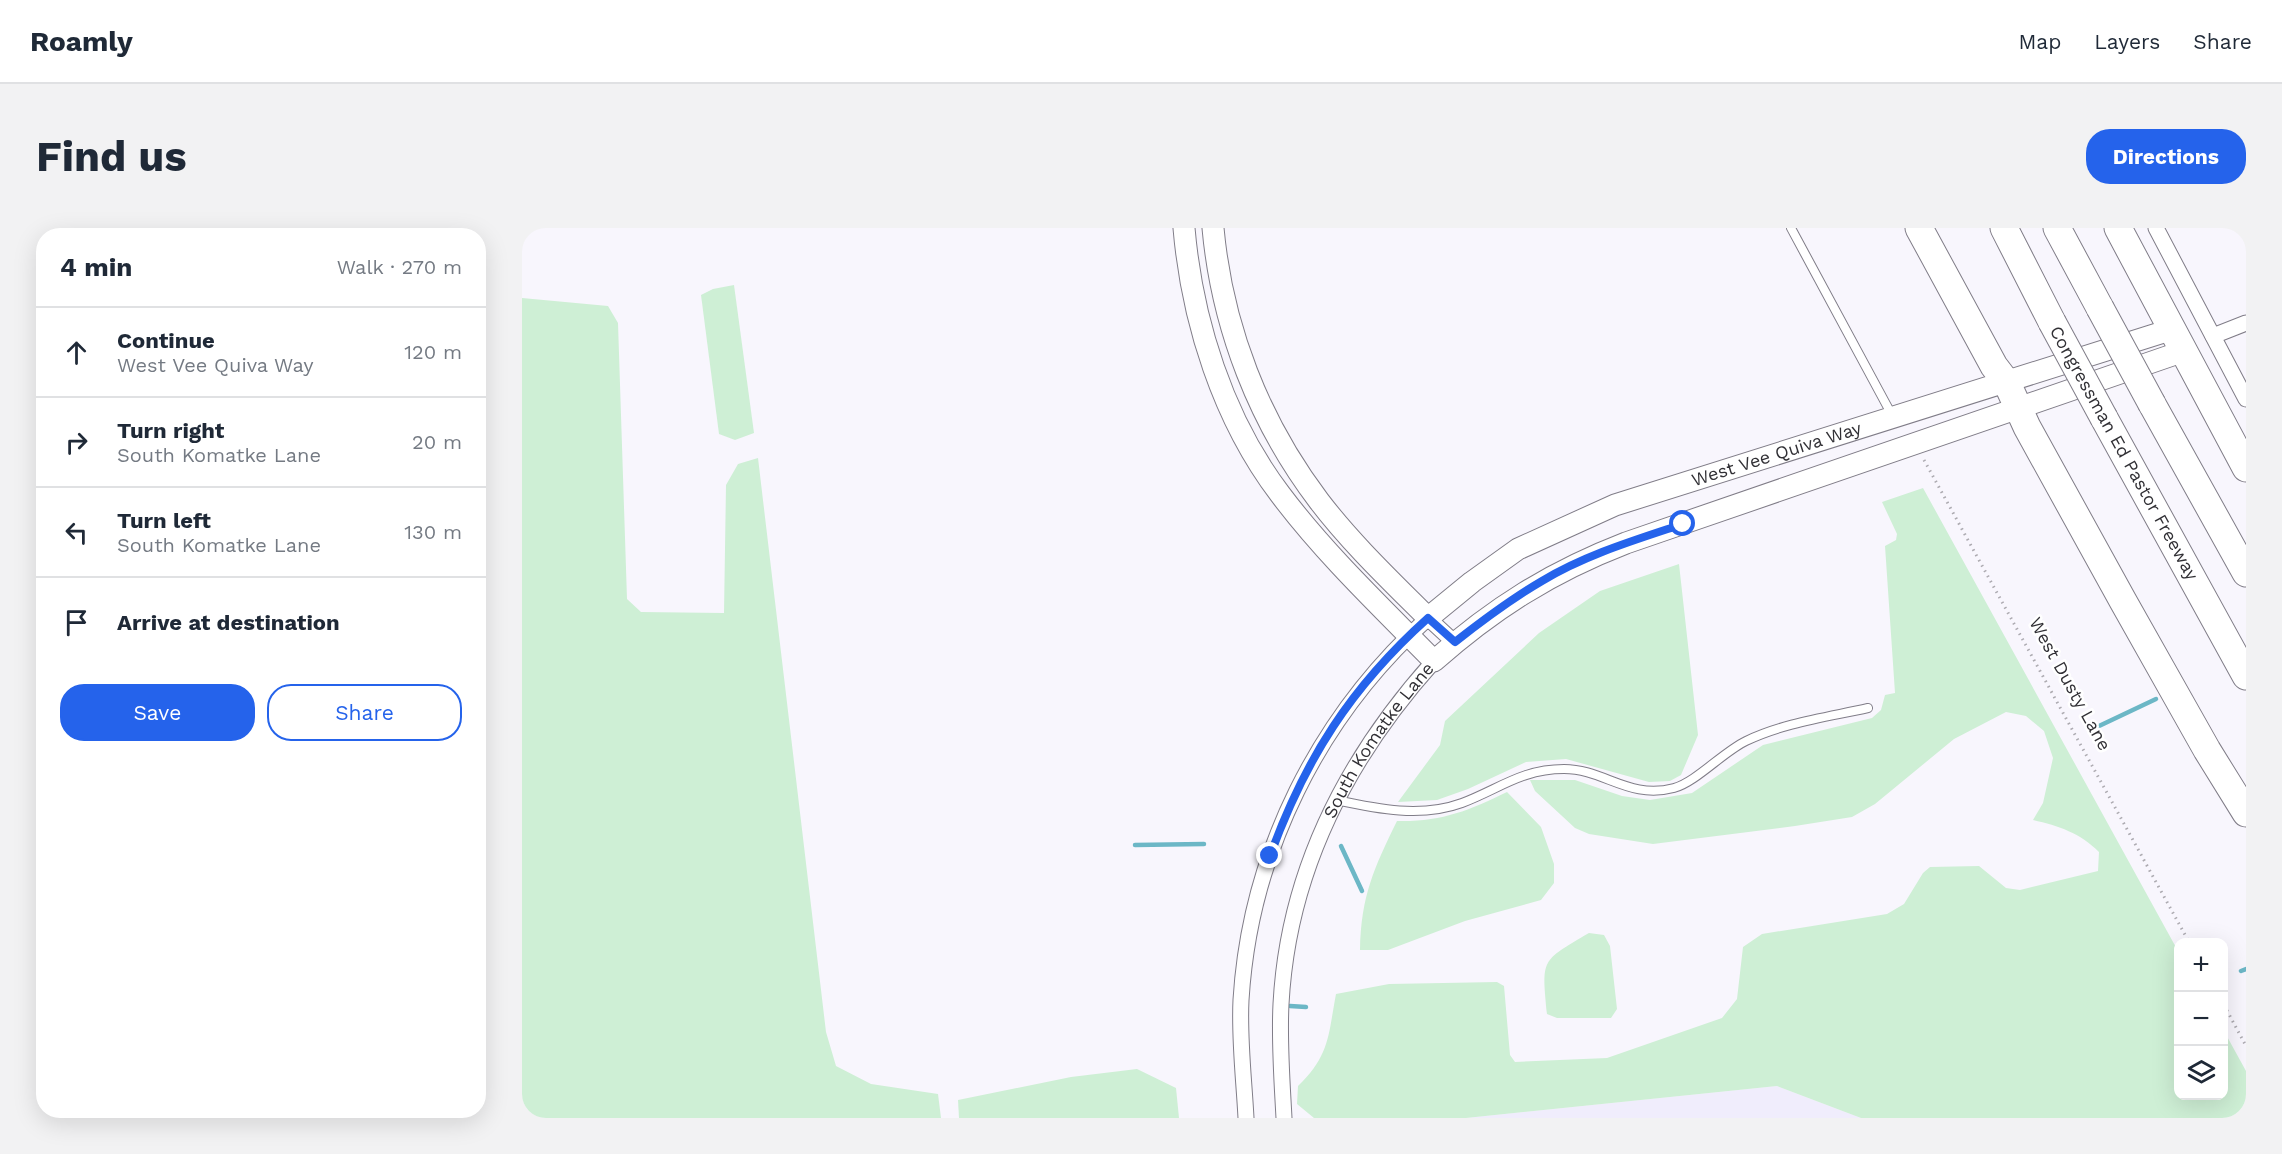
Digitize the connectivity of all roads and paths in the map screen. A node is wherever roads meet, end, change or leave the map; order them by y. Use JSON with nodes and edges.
{"nodes":[{"id":1,"x":1184,"y":228,"type":"edge"},
{"id":2,"x":1213,"y":228,"type":"edge"},
{"id":3,"x":1791,"y":228,"type":"edge"},
{"id":4,"x":1919,"y":228,"type":"edge"},
{"id":5,"x":2004,"y":228,"type":"edge"},
{"id":6,"x":2057,"y":228,"type":"edge"},
{"id":7,"x":2118,"y":228,"type":"edge"},
{"id":8,"x":2156,"y":228,"type":"edge"},
{"id":9,"x":2246,"y":323,"type":"edge"},
{"id":10,"x":2213,"y":336,"type":"junction"},
{"id":11,"x":2178,"y":340,"type":"junction"},
{"id":12,"x":2007,"y":383,"type":"junction"},
{"id":13,"x":2246,"y":399,"type":"edge"},
{"id":14,"x":2021,"y":408,"type":"junction"},
{"id":15,"x":1893,"y":417,"type":"junction"},
{"id":16,"x":1916,"y":445,"type":"junction"},
{"id":17,"x":2246,"y":468,"type":"edge"},
{"id":18,"x":2246,"y":573,"type":"edge"},
{"id":19,"x":1428,"y":618,"type":"junction"},
{"id":20,"x":1409,"y":635,"type":"junction"},
{"id":21,"x":1455,"y":642,"type":"junction"},
{"id":22,"x":1434,"y":661,"type":"junction"},
{"id":23,"x":2246,"y":676,"type":"edge"},
{"id":24,"x":1868,"y":708,"type":"dead end"},
{"id":25,"x":1335,"y":800,"type":"junction"},
{"id":26,"x":2246,"y":813,"type":"edge"},
{"id":27,"x":2187,"y":938,"type":"edge"},
{"id":28,"x":2228,"y":1014,"type":"edge"},
{"id":29,"x":2246,"y":1046,"type":"edge"},
{"id":30,"x":1246,"y":1118,"type":"edge"},
{"id":31,"x":1284,"y":1118,"type":"edge"}],
"edges":[{"from":1,"to":20,"type":"street"},
{"from":2,"to":19,"type":"street"},
{"from":3,"to":15,"type":"lane"},
{"from":4,"to":12,"type":"highway"},
{"from":5,"to":23,"type":"highway","name":"Congressman Ed Pastor Freeway","bridge":true},
{"from":6,"to":18,"type":"highway","bridge":true},
{"from":7,"to":11,"type":"highway"},
{"from":8,"to":10,"type":"street"},
{"from":9,"to":10,"type":"street"},
{"from":10,"to":13,"type":"street"},
{"from":11,"to":12,"type":"street","name":"West Vee Quiva Way"},
{"from":11,"to":14,"type":"street","name":"West Vee Quiva Way"},
{"from":11,"to":17,"type":"highway"},
{"from":12,"to":14,"type":"highway"},
{"from":12,"to":15,"type":"street","name":"West Vee Quiva Way"},
{"from":14,"to":16,"type":"street","name":"West Vee Quiva Way"},
{"from":14,"to":26,"type":"highway"},
{"from":15,"to":19,"type":"street","name":"West Vee Quiva Way"},
{"from":16,"to":21,"type":"street","name":"West Vee Quiva Way"},
{"from":16,"to":27,"type":"path","name":"West Dusty Lane"},
{"from":19,"to":20,"type":"street","name":"West Vee Quiva Way"},
{"from":19,"to":21,"type":"street"},
{"from":20,"to":22,"type":"street"},
{"from":20,"to":30,"type":"street","name":"South Komatke Lane"},
{"from":21,"to":22,"type":"street","name":"South Komatke Lane"},
{"from":22,"to":25,"type":"street","name":"South Komatke Lane"},
{"from":24,"to":25,"type":"lane"},
{"from":25,"to":31,"type":"street","name":"South Komatke Lane"},
{"from":28,"to":29,"type":"path"}]}
